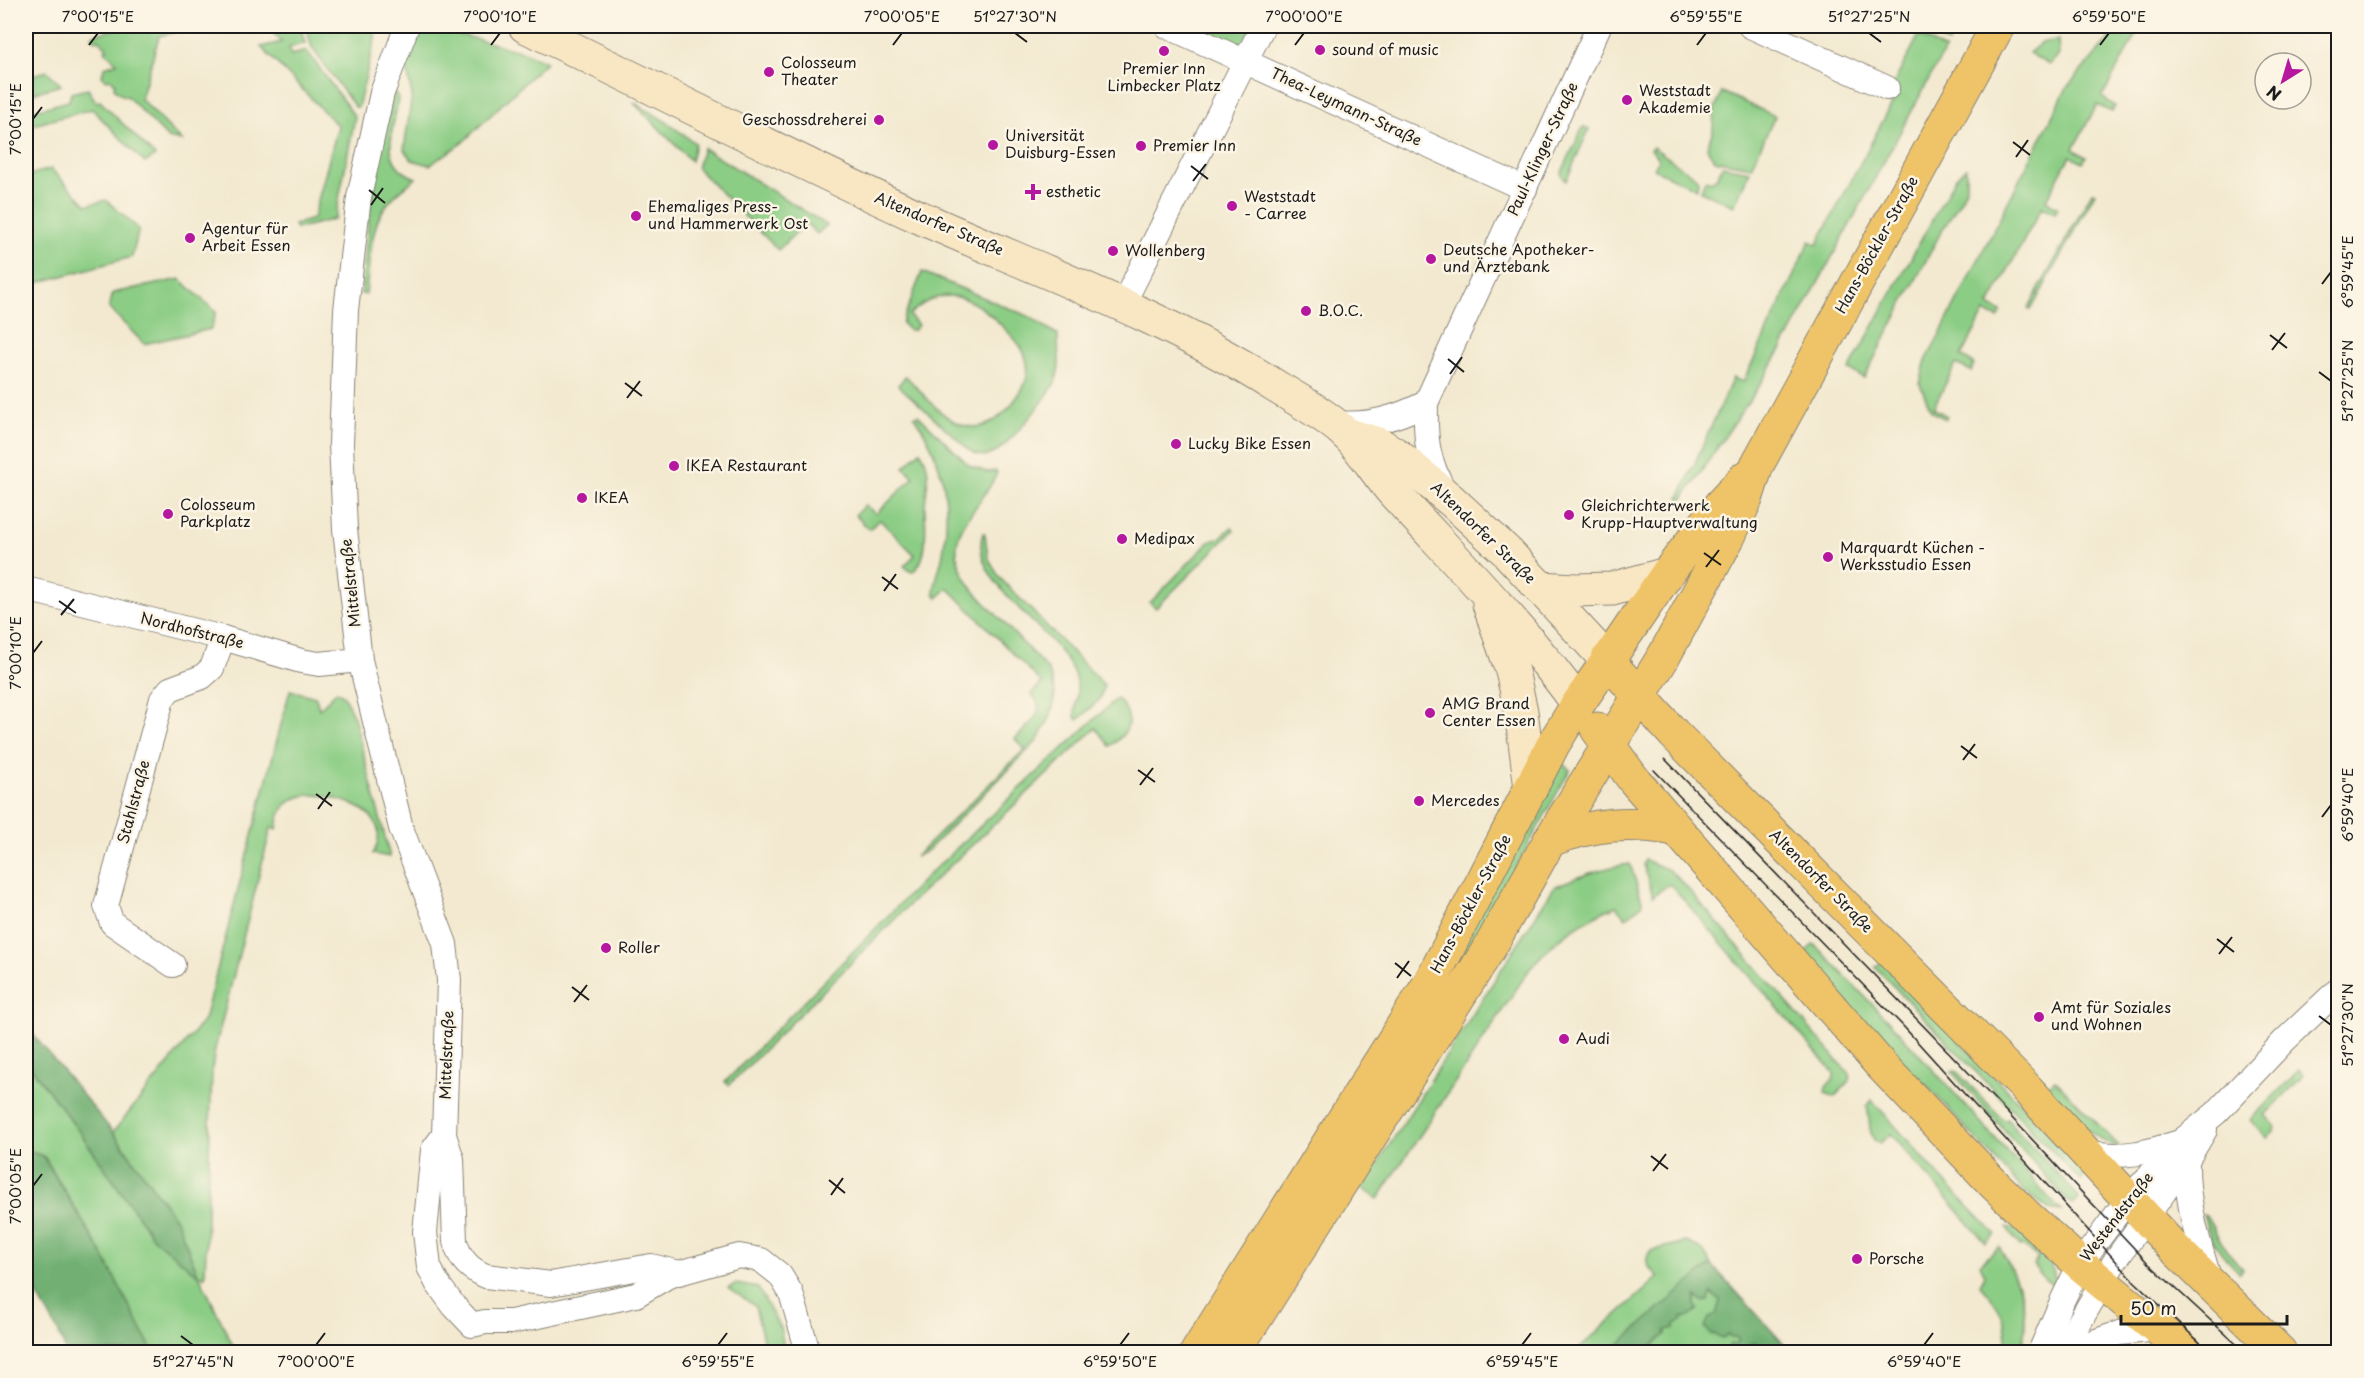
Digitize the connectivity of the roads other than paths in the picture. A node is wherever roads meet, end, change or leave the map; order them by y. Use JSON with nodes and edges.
{"nodes":[{"id":1,"x":407,"y":26,"type":"edge"},
{"id":2,"x":525,"y":26,"type":"edge"},
{"id":3,"x":1167,"y":26,"type":"edge"},
{"id":4,"x":1263,"y":26,"type":"edge"},
{"id":5,"x":1599,"y":26,"type":"edge"},
{"id":6,"x":1750,"y":26,"type":"edge"},
{"id":7,"x":1998,"y":26,"type":"edge"},
{"id":8,"x":1246,"y":61,"type":"junction"},
{"id":9,"x":1887,"y":88,"type":"dead end"},
{"id":10,"x":1525,"y":189,"type":"junction"},
{"id":11,"x":1123,"y":304,"type":"junction"},
{"id":12,"x":1426,"y":404,"type":"junction"},
{"id":13,"x":1339,"y":428,"type":"junction"},
{"id":14,"x":1757,"y":465,"type":"junction"},
{"id":15,"x":1452,"y":501,"type":"junction"},
{"id":16,"x":1666,"y":574,"type":"junction"},
{"id":17,"x":1483,"y":588,"type":"junction"},
{"id":18,"x":1540,"y":588,"type":"junction"},
{"id":19,"x":26,"y":589,"type":"edge"},
{"id":20,"x":223,"y":638,"type":"junction"},
{"id":21,"x":360,"y":660,"type":"junction"},
{"id":22,"x":1607,"y":660,"type":"junction"},
{"id":23,"x":1640,"y":696,"type":"junction"},
{"id":24,"x":1578,"y":704,"type":"junction"},
{"id":25,"x":1609,"y":745,"type":"junction"},
{"id":26,"x":1531,"y":788,"type":"junction"},
{"id":27,"x":1676,"y":829,"type":"junction"},
{"id":28,"x":1550,"y":840,"type":"junction"},
{"id":29,"x":173,"y":965,"type":"dead end"},
{"id":30,"x":2338,"y":990,"type":"edge"},
{"id":31,"x":444,"y":1135,"type":"junction"},
{"id":32,"x":2184,"y":1151,"type":"junction"},
{"id":33,"x":2088,"y":1153,"type":"junction"},
{"id":34,"x":2137,"y":1209,"type":"junction"},
{"id":35,"x":675,"y":1272,"type":"junction"},
{"id":36,"x":2091,"y":1273,"type":"junction"},
{"id":37,"x":2211,"y":1284,"type":"junction"},
{"id":38,"x":2158,"y":1329,"type":"junction"},
{"id":39,"x":808,"y":1353,"type":"edge"},
{"id":40,"x":1197,"y":1353,"type":"edge"},
{"id":41,"x":1234,"y":1353,"type":"edge"},
{"id":42,"x":2040,"y":1353,"type":"edge"},
{"id":43,"x":2063,"y":1353,"type":"edge"},
{"id":44,"x":2186,"y":1353,"type":"edge"},
{"id":45,"x":2280,"y":1353,"type":"edge"}],
"edges":[{"from":1,"to":21,"type":"street","name":"Mittelstraße"},
{"from":2,"to":11,"type":"main road","name":"Altendorfer Straße"},
{"from":3,"to":8,"type":"street","name":"Thea-Leymann-Straße"},
{"from":4,"to":8,"type":"street"},
{"from":5,"to":10,"type":"street","name":"Paul-Klinger-Straße"},
{"from":6,"to":9,"type":"street"},
{"from":7,"to":14,"type":"main road","name":"Hans-Böckler-Straße"},
{"from":8,"to":10,"type":"street","name":"Thea-Leymann-Straße"},
{"from":8,"to":11,"type":"street"},
{"from":10,"to":12,"type":"street","name":"Paul-Klinger-Straße"},
{"from":11,"to":13,"type":"main road","name":"Altendorfer Straße"},
{"from":12,"to":13,"type":"street"},
{"from":12,"to":15,"type":"street","name":"Paul-Klinger-Straße"},
{"from":13,"to":15,"type":"main road","name":"Altendorfer Straße"},
{"from":13,"to":17,"type":"main road","name":"Altendorfer Straße"},
{"from":14,"to":16,"type":"main road","name":"Hans-Böckler-Straße"},
{"from":14,"to":23,"type":"main road","name":"Hans-Böckler-Straße"},
{"from":15,"to":18,"type":"main road","name":"Altendorfer Straße"},
{"from":16,"to":18,"type":"main road"},
{"from":16,"to":22,"type":"main road","name":"Hans-Böckler-Straße"},
{"from":17,"to":24,"type":"main road","name":"Altendorfer Straße"},
{"from":17,"to":26,"type":"main road"},
{"from":18,"to":22,"type":"main road","name":"Altendorfer Straße"},
{"from":19,"to":20,"type":"street","name":"Nordhofstraße"},
{"from":20,"to":21,"type":"street","name":"Nordhofstraße"},
{"from":20,"to":29,"type":"street","name":"Stahlstraße"},
{"from":21,"to":31,"type":"street","name":"Mittelstraße"},
{"from":22,"to":23,"type":"main road","name":"Altendorfer Straße"},
{"from":22,"to":24,"type":"main road","name":"Hans-Böckler-Straße"},
{"from":23,"to":25,"type":"main road","name":"Hans-Böckler-Straße"},
{"from":23,"to":33,"type":"main road","name":"Altendorfer Straße"},
{"from":24,"to":25,"type":"main road","name":"Altendorfer Straße"},
{"from":24,"to":26,"type":"main road","name":"Hans-Böckler-Straße"},
{"from":25,"to":27,"type":"main road","name":"Altendorfer Straße"},
{"from":25,"to":28,"type":"main road","name":"Hans-Böckler-Straße"},
{"from":26,"to":40,"type":"main road","name":"Hans-Böckler-Straße"},
{"from":27,"to":28,"type":"main road"},
{"from":27,"to":36,"type":"main road","name":"Altendorfer Straße"},
{"from":28,"to":41,"type":"main road","name":"Hans-Böckler-Straße"},
{"from":30,"to":32,"type":"street","name":"Westendstraße"},
{"from":31,"to":35,"type":"street"},
{"from":31,"to":35,"type":"street"},
{"from":32,"to":33,"type":"street","name":"Westendstraße"},
{"from":32,"to":34,"type":"street","name":"Westendstraße"},
{"from":32,"to":37,"type":"street"},
{"from":33,"to":34,"type":"main road","name":"Altendorfer Straße"},
{"from":34,"to":36,"type":"street","name":"Westendstraße"},
{"from":34,"to":37,"type":"main road","name":"Altendorfer Straße"},
{"from":35,"to":39,"type":"street"},
{"from":36,"to":38,"type":"main road","name":"Altendorfer Straße"},
{"from":36,"to":42,"type":"street","name":"Westendstraße"},
{"from":36,"to":43,"type":"street"},
{"from":37,"to":45,"type":"main road","name":"Altendorfer Straße"},
{"from":38,"to":43,"type":"street"},
{"from":38,"to":44,"type":"main road","name":"Altendorfer Straße"}]}
